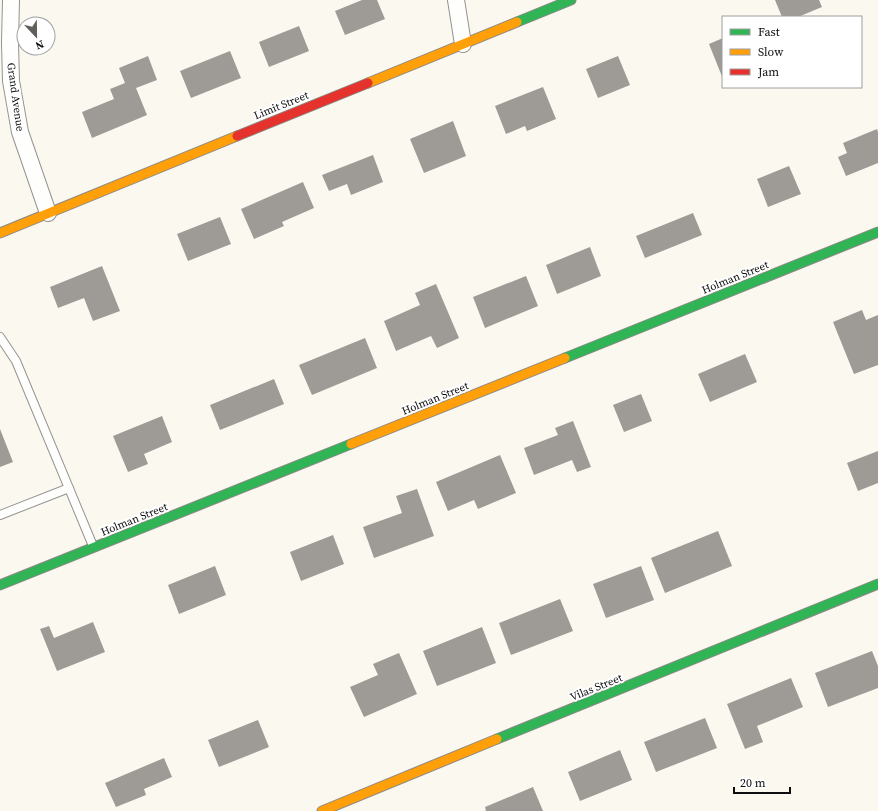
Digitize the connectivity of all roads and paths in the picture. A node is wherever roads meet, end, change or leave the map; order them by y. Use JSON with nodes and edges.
{"nodes":[{"id":1,"x":11,"y":0,"type":"edge"},
{"id":2,"x":456,"y":0,"type":"edge"},
{"id":3,"x":571,"y":0,"type":"edge"},
{"id":4,"x":463,"y":44,"type":"junction"},
{"id":5,"x":48,"y":213,"type":"junction"},
{"id":6,"x":878,"y":232,"type":"edge"},
{"id":7,"x":0,"y":233,"type":"edge"},
{"id":8,"x":0,"y":337,"type":"edge"},
{"id":9,"x":69,"y":488,"type":"junction"},
{"id":10,"x":0,"y":515,"type":"edge"},
{"id":11,"x":94,"y":548,"type":"junction"},
{"id":12,"x":878,"y":584,"type":"edge"},
{"id":13,"x":0,"y":585,"type":"edge"},
{"id":14,"x":346,"y":807,"type":"edge"},
{"id":15,"x":322,"y":811,"type":"edge"}],
"edges":[{"from":1,"to":5,"type":"street","name":"Grand Avenue"},
{"from":2,"to":4,"type":"street"},
{"from":3,"to":4,"type":"street","name":"Limit Street"},
{"from":4,"to":5,"type":"street","name":"Limit Street"},
{"from":5,"to":7,"type":"street","name":"Limit Street"},
{"from":6,"to":11,"type":"street","name":"Holman Street"},
{"from":8,"to":9,"type":"lane"},
{"from":9,"to":10,"type":"lane"},
{"from":9,"to":11,"type":"lane"},
{"from":11,"to":13,"type":"street","name":"Holman Street"},
{"from":12,"to":14,"type":"street","name":"Vilas Street"},
{"from":14,"to":15,"type":"street","name":"Vilas Street"}]}
